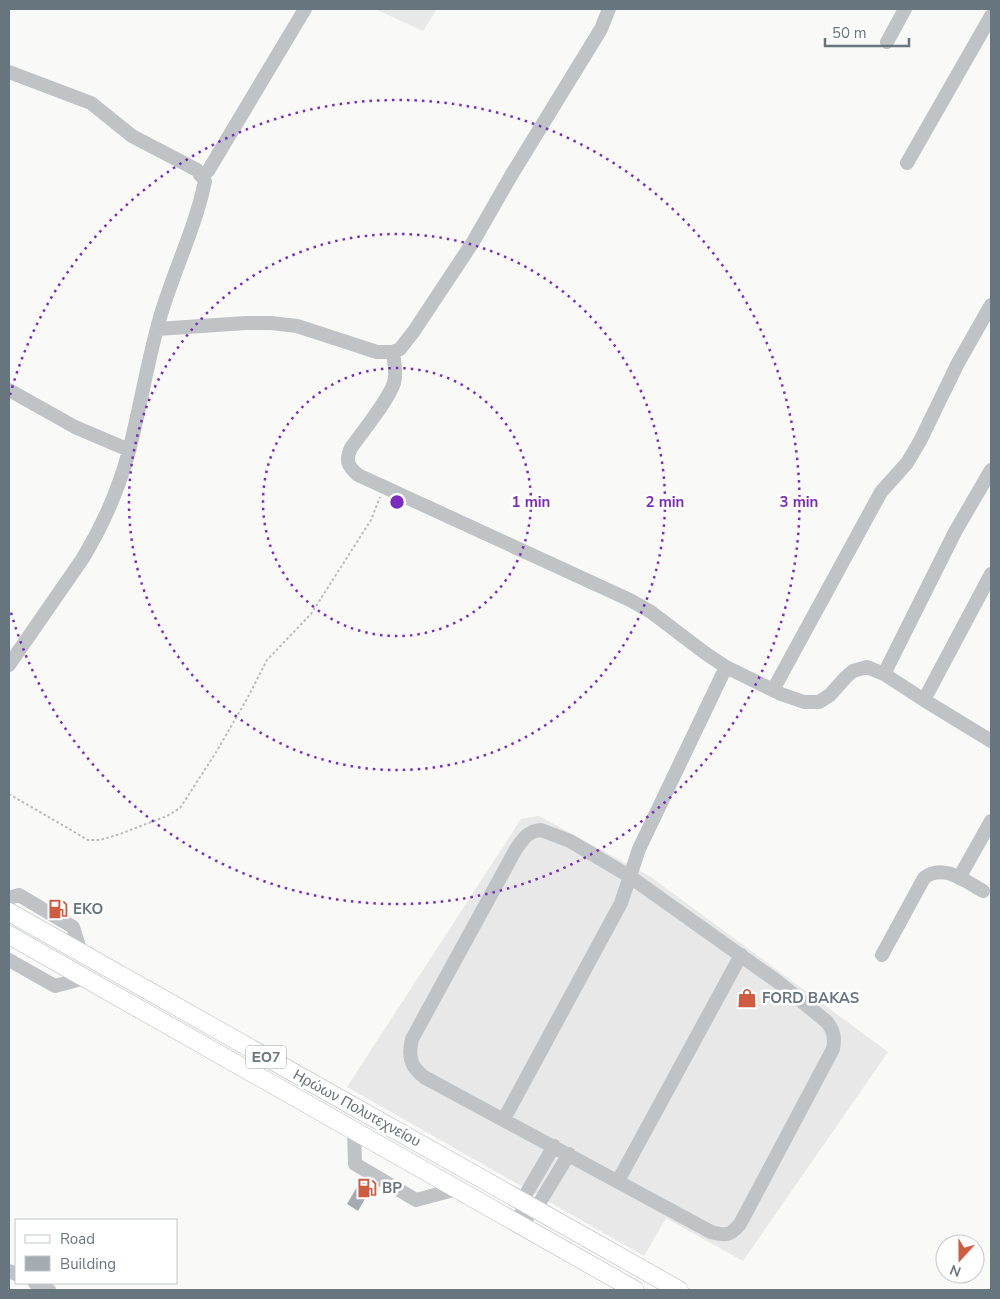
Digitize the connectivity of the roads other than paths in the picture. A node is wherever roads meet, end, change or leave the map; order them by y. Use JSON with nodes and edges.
{"nodes":[{"id":1,"x":305,"y":9,"type":"edge"},
{"id":2,"x":609,"y":9,"type":"edge"},
{"id":3,"x":905,"y":9,"type":"edge"},
{"id":4,"x":991,"y":16,"type":"edge"},
{"id":5,"x":887,"y":42,"type":"dead end"},
{"id":6,"x":9,"y":72,"type":"edge"},
{"id":7,"x":907,"y":163,"type":"dead end"},
{"id":8,"x":200,"y":175,"type":"junction"},
{"id":9,"x":991,"y":305,"type":"edge"},
{"id":10,"x":156,"y":329,"type":"junction"},
{"id":11,"x":393,"y":352,"type":"junction"},
{"id":12,"x":9,"y":390,"type":"edge"},
{"id":13,"x":129,"y":450,"type":"junction"},
{"id":14,"x":991,"y":470,"type":"edge"},
{"id":15,"x":991,"y":574,"type":"edge"},
{"id":16,"x":9,"y":665,"type":"edge"},
{"id":17,"x":726,"y":667,"type":"junction"},
{"id":18,"x":884,"y":674,"type":"junction"},
{"id":19,"x":773,"y":690,"type":"junction"},
{"id":20,"x":924,"y":700,"type":"junction"},
{"id":21,"x":991,"y":741,"type":"edge"},
{"id":22,"x":991,"y":821,"type":"edge"},
{"id":23,"x":629,"y":876,"type":"junction"},
{"id":24,"x":959,"y":878,"type":"junction"},
{"id":25,"x":983,"y":891,"type":"dead end"},
{"id":26,"x":9,"y":898,"type":"edge"},
{"id":27,"x":9,"y":912,"type":"edge"},
{"id":28,"x":9,"y":935,"type":"edge"},
{"id":29,"x":81,"y":953,"type":"junction"},
{"id":30,"x":741,"y":955,"type":"junction"},
{"id":31,"x":882,"y":955,"type":"dead end"},
{"id":32,"x":9,"y":960,"type":"edge"},
{"id":33,"x":85,"y":978,"type":"junction"},
{"id":34,"x":504,"y":1120,"type":"junction"},
{"id":35,"x":354,"y":1131,"type":"junction"},
{"id":36,"x":554,"y":1146,"type":"junction"},
{"id":37,"x":568,"y":1154,"type":"junction"},
{"id":38,"x":618,"y":1181,"type":"junction"},
{"id":39,"x":457,"y":1189,"type":"junction"},
{"id":40,"x":529,"y":1205,"type":"junction"},
{"id":41,"x":519,"y":1224,"type":"junction"},
{"id":42,"x":36,"y":1284,"type":"edge"},
{"id":43,"x":49,"y":1290,"type":"edge"},
{"id":44,"x":635,"y":1290,"type":"edge"},
{"id":45,"x":679,"y":1290,"type":"edge"}],
"edges":[{"from":1,"to":8,"type":"street"},
{"from":2,"to":11,"type":"street"},
{"from":3,"to":5,"type":"street"},
{"from":4,"to":7,"type":"street"},
{"from":6,"to":8,"type":"street"},
{"from":8,"to":10,"type":"street"},
{"from":9,"to":19,"type":"street"},
{"from":10,"to":11,"type":"street"},
{"from":10,"to":13,"type":"street"},
{"from":11,"to":17,"type":"street"},
{"from":12,"to":13,"type":"street"},
{"from":13,"to":16,"type":"street"},
{"from":14,"to":18,"type":"street"},
{"from":15,"to":20,"type":"street"},
{"from":17,"to":19,"type":"street"},
{"from":17,"to":23,"type":"street"},
{"from":18,"to":19,"type":"street"},
{"from":18,"to":20,"type":"street"},
{"from":20,"to":21,"type":"street"},
{"from":22,"to":24,"type":"street"},
{"from":23,"to":30,"type":"street"},
{"from":23,"to":34,"type":"street"},
{"from":23,"to":34,"type":"street"},
{"from":24,"to":25,"type":"street"},
{"from":24,"to":31,"type":"street"},
{"from":26,"to":29,"type":"street"},
{"from":27,"to":29,"type":"main road","name":"Ηρώων Πολυτεχνείου","number":"ΕΟ7"},
{"from":28,"to":33,"type":"main road","name":"Ηρώων Πολυτεχνείου","number":"ΕΟ7"},
{"from":29,"to":40,"type":"main road","name":"Ηρώων Πολυτεχνείου","number":"ΕΟ7"},
{"from":30,"to":38,"type":"street"},
{"from":30,"to":38,"type":"street"},
{"from":32,"to":33,"type":"street"},
{"from":33,"to":35,"type":"main road","name":"Ηρώων Πολυτεχνείου","number":"ΕΟ7"},
{"from":34,"to":36,"type":"street"},
{"from":35,"to":39,"type":"main road","name":"Ηρώων Πολυτεχνείου","number":"ΕΟ7"},
{"from":35,"to":39,"type":"street"},
{"from":36,"to":37,"type":"street"},
{"from":36,"to":40,"type":"street"},
{"from":37,"to":38,"type":"street"},
{"from":37,"to":40,"type":"street"},
{"from":39,"to":41,"type":"main road","name":"Ηρώων Πολυτεχνείου","number":"ΕΟ7"},
{"from":40,"to":41,"type":"street"},
{"from":40,"to":45,"type":"main road","name":"Ηρώων Πολυτεχνείου","number":"ΕΟ7"},
{"from":41,"to":44,"type":"main road","name":"Ηρώων Πολυτεχνείου","number":"ΕΟ7"},
{"from":42,"to":43,"type":"street"}]}
